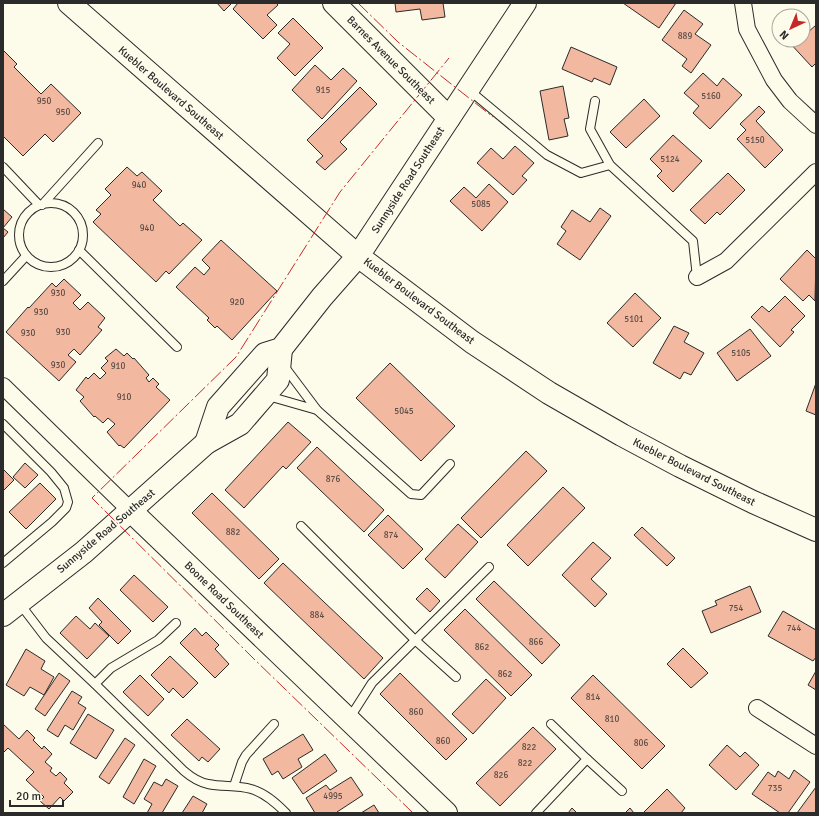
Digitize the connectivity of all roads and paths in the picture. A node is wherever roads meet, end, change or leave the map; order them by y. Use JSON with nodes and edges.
{"nodes":[{"id":1,"x":69,"y":3,"type":"edge"},
{"id":2,"x":334,"y":3,"type":"edge"},
{"id":3,"x":526,"y":3,"type":"edge"},
{"id":4,"x":743,"y":3,"type":"edge"},
{"id":5,"x":469,"y":90,"type":"junction"},
{"id":6,"x":595,"y":101,"type":"dead end"},
{"id":7,"x":449,"y":118,"type":"junction"},
{"id":8,"x":816,"y":125,"type":"edge"},
{"id":9,"x":98,"y":143,"type":"dead end"},
{"id":10,"x":610,"y":165,"type":"junction"},
{"id":11,"x":3,"y":167,"type":"edge"},
{"id":12,"x":816,"y":172,"type":"edge"},
{"id":13,"x":41,"y":205,"type":"junction"},
{"id":14,"x":79,"y":250,"type":"junction"},
{"id":15,"x":26,"y":256,"type":"junction"},
{"id":16,"x":358,"y":256,"type":"junction"},
{"id":17,"x":697,"y":277,"type":"joint"},
{"id":18,"x":3,"y":281,"type":"edge"},
{"id":19,"x":177,"y":347,"type":"dead end"},
{"id":20,"x":280,"y":355,"type":"junction"},
{"id":21,"x":3,"y":386,"type":"edge"},
{"id":22,"x":265,"y":395,"type":"junction"},
{"id":23,"x":317,"y":410,"type":"junction"},
{"id":24,"x":3,"y":424,"type":"edge"},
{"id":25,"x":206,"y":443,"type":"junction"},
{"id":26,"x":450,"y":464,"type":"dead end"},
{"id":27,"x":131,"y":511,"type":"junction"},
{"id":28,"x":301,"y":526,"type":"dead end"},
{"id":29,"x":816,"y":530,"type":"edge"},
{"id":30,"x":3,"y":563,"type":"edge"},
{"id":31,"x":489,"y":566,"type":"dead end"},
{"id":32,"x":11,"y":609,"type":"edge"},
{"id":33,"x":176,"y":623,"type":"dead end"},
{"id":34,"x":415,"y":640,"type":"junction"},
{"id":35,"x":456,"y":677,"type":"dead end"},
{"id":36,"x":95,"y":684,"type":"junction"},
{"id":37,"x":757,"y":708,"type":"dead end"},
{"id":38,"x":348,"y":720,"type":"junction"},
{"id":39,"x":274,"y":724,"type":"dead end"},
{"id":40,"x":551,"y":724,"type":"dead end"},
{"id":41,"x":816,"y":746,"type":"edge"},
{"id":42,"x":588,"y":759,"type":"junction"},
{"id":43,"x":234,"y":786,"type":"junction"},
{"id":44,"x":622,"y":791,"type":"dead end"},
{"id":45,"x":286,"y":813,"type":"edge"},
{"id":46,"x":446,"y":813,"type":"edge"},
{"id":47,"x":536,"y":813,"type":"edge"}],
"edges":[{"from":1,"to":16,"type":"main road","name":"Kuebler Boulevard Southeast"},
{"from":2,"to":7,"type":"main road","name":"Barnes Avenue Southeast"},
{"from":3,"to":5,"type":"main road","name":"Sunnyside Road Southeast"},
{"from":4,"to":8,"type":"street"},
{"from":5,"to":7,"type":"main road","name":"Sunnyside Road Southeast"},
{"from":5,"to":10,"type":"lane"},
{"from":6,"to":10,"type":"lane"},
{"from":7,"to":16,"type":"main road","name":"Sunnyside Road Southeast"},
{"from":9,"to":13,"type":"lane"},
{"from":10,"to":17,"type":"lane"},
{"from":11,"to":13,"type":"lane"},
{"from":12,"to":17,"type":"street"},
{"from":13,"to":14,"type":"lane"},
{"from":13,"to":15,"type":"lane"},
{"from":14,"to":15,"type":"lane"},
{"from":14,"to":19,"type":"lane"},
{"from":15,"to":18,"type":"lane"},
{"from":16,"to":20,"type":"main road","name":"Sunnyside Road Southeast"},
{"from":16,"to":29,"type":"main road","name":"Kuebler Boulevard Southeast"},
{"from":20,"to":22,"type":"main road","name":"Sunnyside Road Southeast"},
{"from":20,"to":23,"type":"lane"},
{"from":20,"to":25,"type":"main road","name":"Sunnyside Road Southeast"},
{"from":21,"to":27,"type":"street","name":"Boone Road Southeast"},
{"from":22,"to":23,"type":"lane"},
{"from":22,"to":25,"type":"main road","name":"Sunnyside Road Southeast"},
{"from":23,"to":26,"type":"lane"},
{"from":24,"to":30,"type":"lane"},
{"from":25,"to":27,"type":"main road","name":"Sunnyside Road Southeast"},
{"from":27,"to":32,"type":"main road","name":"Sunnyside Road Southeast"},
{"from":27,"to":38,"type":"main road","name":"Boone Road Southeast"},
{"from":28,"to":34,"type":"lane"},
{"from":31,"to":34,"type":"lane"},
{"from":32,"to":36,"type":"lane"},
{"from":33,"to":36,"type":"lane"},
{"from":34,"to":35,"type":"lane"},
{"from":34,"to":38,"type":"lane"},
{"from":36,"to":43,"type":"lane"},
{"from":37,"to":41,"type":"street"},
{"from":38,"to":46,"type":"main road","name":"Boone Road Southeast"},
{"from":39,"to":43,"type":"lane"},
{"from":40,"to":42,"type":"lane"},
{"from":42,"to":44,"type":"lane"},
{"from":42,"to":47,"type":"lane"},
{"from":43,"to":45,"type":"lane"}]}
